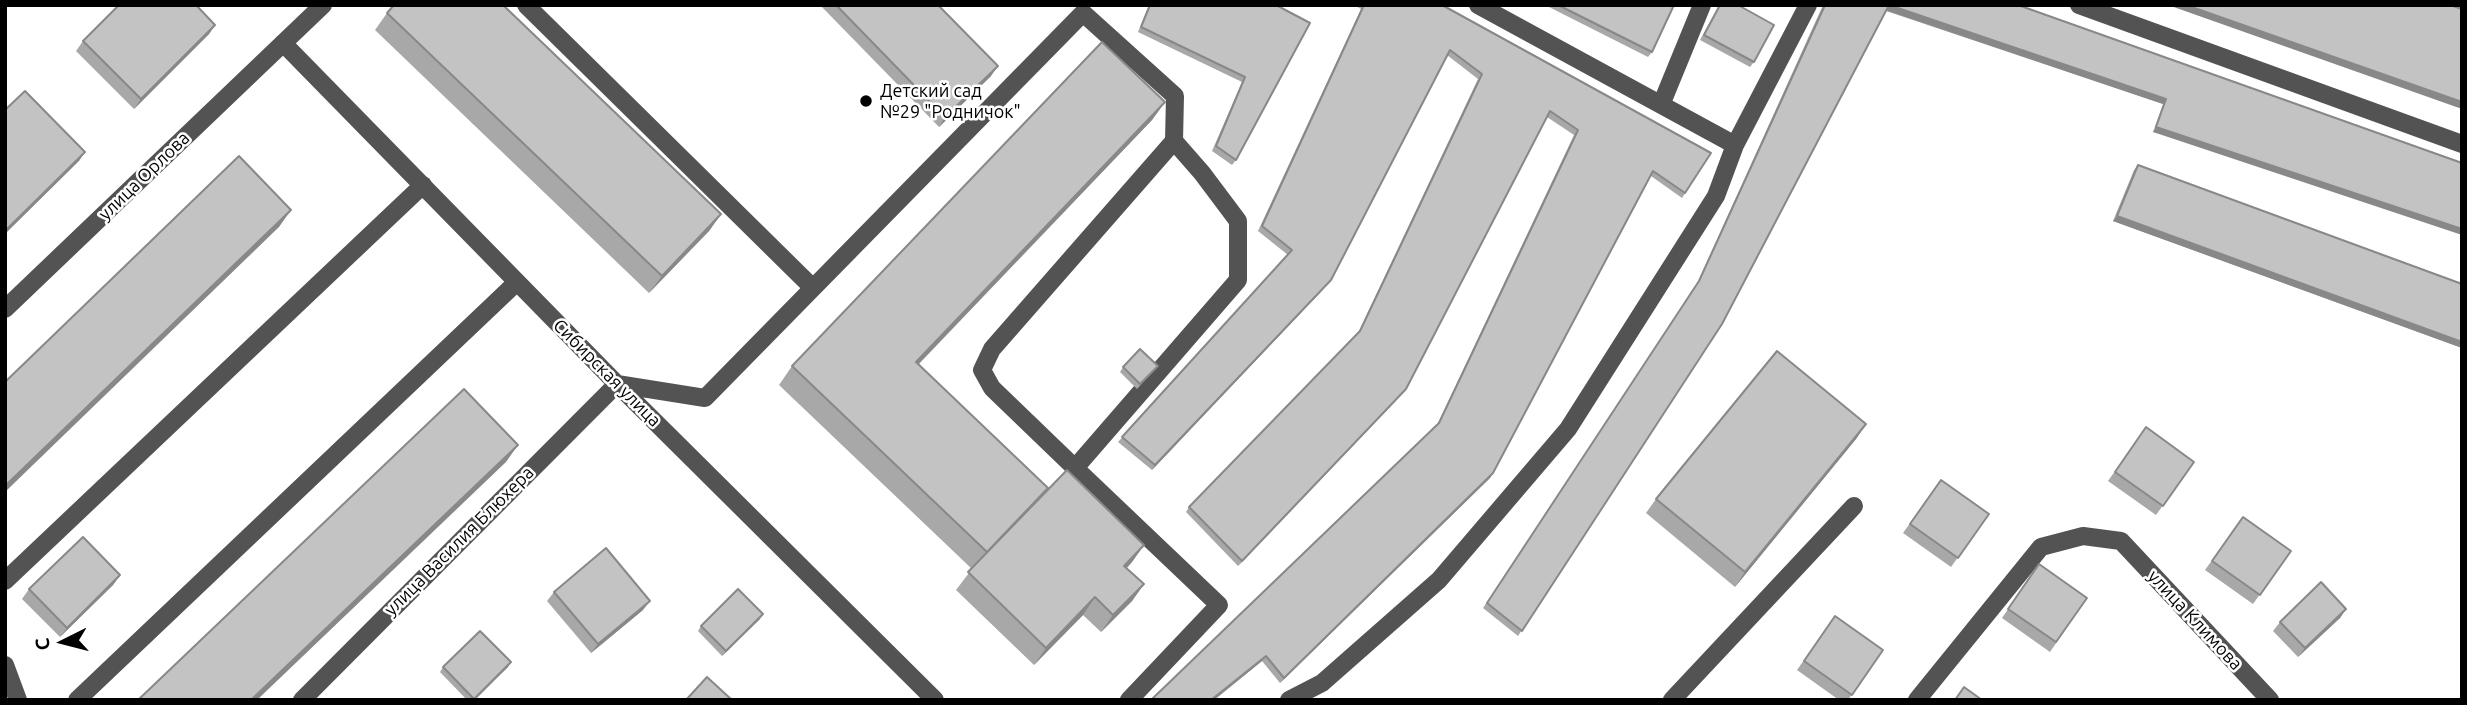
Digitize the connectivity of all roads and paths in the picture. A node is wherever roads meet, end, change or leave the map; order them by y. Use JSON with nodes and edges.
{"nodes":[{"id":1,"x":323,"y":5,"type":"edge"},
{"id":2,"x":526,"y":5,"type":"edge"},
{"id":3,"x":1478,"y":5,"type":"edge"},
{"id":4,"x":1702,"y":5,"type":"edge"},
{"id":5,"x":1808,"y":5,"type":"edge"},
{"id":6,"x":2079,"y":5,"type":"edge"},
{"id":7,"x":284,"y":43,"type":"junction"},
{"id":8,"x":1661,"y":105,"type":"junction"},
{"id":9,"x":1174,"y":141,"type":"junction"},
{"id":10,"x":2462,"y":144,"type":"edge"},
{"id":11,"x":1735,"y":145,"type":"junction"},
{"id":12,"x":423,"y":186,"type":"junction"},
{"id":13,"x":517,"y":282,"type":"junction"},
{"id":14,"x":813,"y":288,"type":"junction"},
{"id":15,"x":5,"y":309,"type":"edge"},
{"id":16,"x":617,"y":384,"type":"junction"},
{"id":17,"x":1074,"y":468,"type":"junction"},
{"id":18,"x":1854,"y":506,"type":"dead end"},
{"id":19,"x":5,"y":581,"type":"edge"},
{"id":20,"x":5,"y":665,"type":"edge"},
{"id":21,"x":18,"y":700,"type":"edge"},
{"id":22,"x":77,"y":700,"type":"edge"},
{"id":23,"x":302,"y":700,"type":"edge"},
{"id":24,"x":934,"y":700,"type":"edge"},
{"id":25,"x":1129,"y":700,"type":"edge"},
{"id":26,"x":1289,"y":700,"type":"edge"},
{"id":27,"x":1672,"y":700,"type":"edge"},
{"id":28,"x":1917,"y":700,"type":"edge"},
{"id":29,"x":2270,"y":700,"type":"edge"}],
"edges":[{"from":1,"to":7,"type":"street","name":"улица Орлова"},
{"from":2,"to":14,"type":"street"},
{"from":3,"to":8,"type":"street"},
{"from":4,"to":8,"type":"street"},
{"from":5,"to":11,"type":"street"},
{"from":6,"to":10,"type":"street"},
{"from":7,"to":12,"type":"street","name":"Сибирская улица"},
{"from":7,"to":15,"type":"street","name":"улица Орлова"},
{"from":8,"to":11,"type":"street"},
{"from":9,"to":14,"type":"street"},
{"from":9,"to":17,"type":"street"},
{"from":9,"to":17,"type":"street"},
{"from":11,"to":26,"type":"street"},
{"from":12,"to":13,"type":"street","name":"Сибирская улица"},
{"from":12,"to":19,"type":"street"},
{"from":13,"to":16,"type":"street","name":"Сибирская улица"},
{"from":13,"to":22,"type":"street"},
{"from":14,"to":16,"type":"street"},
{"from":16,"to":23,"type":"street","name":"улица Василия Блюхера"},
{"from":16,"to":24,"type":"street","name":"Сибирская улица"},
{"from":17,"to":25,"type":"street"},
{"from":18,"to":27,"type":"street"},
{"from":20,"to":21,"type":"street"},
{"from":28,"to":29,"type":"street","name":"улица Климова"}]}
